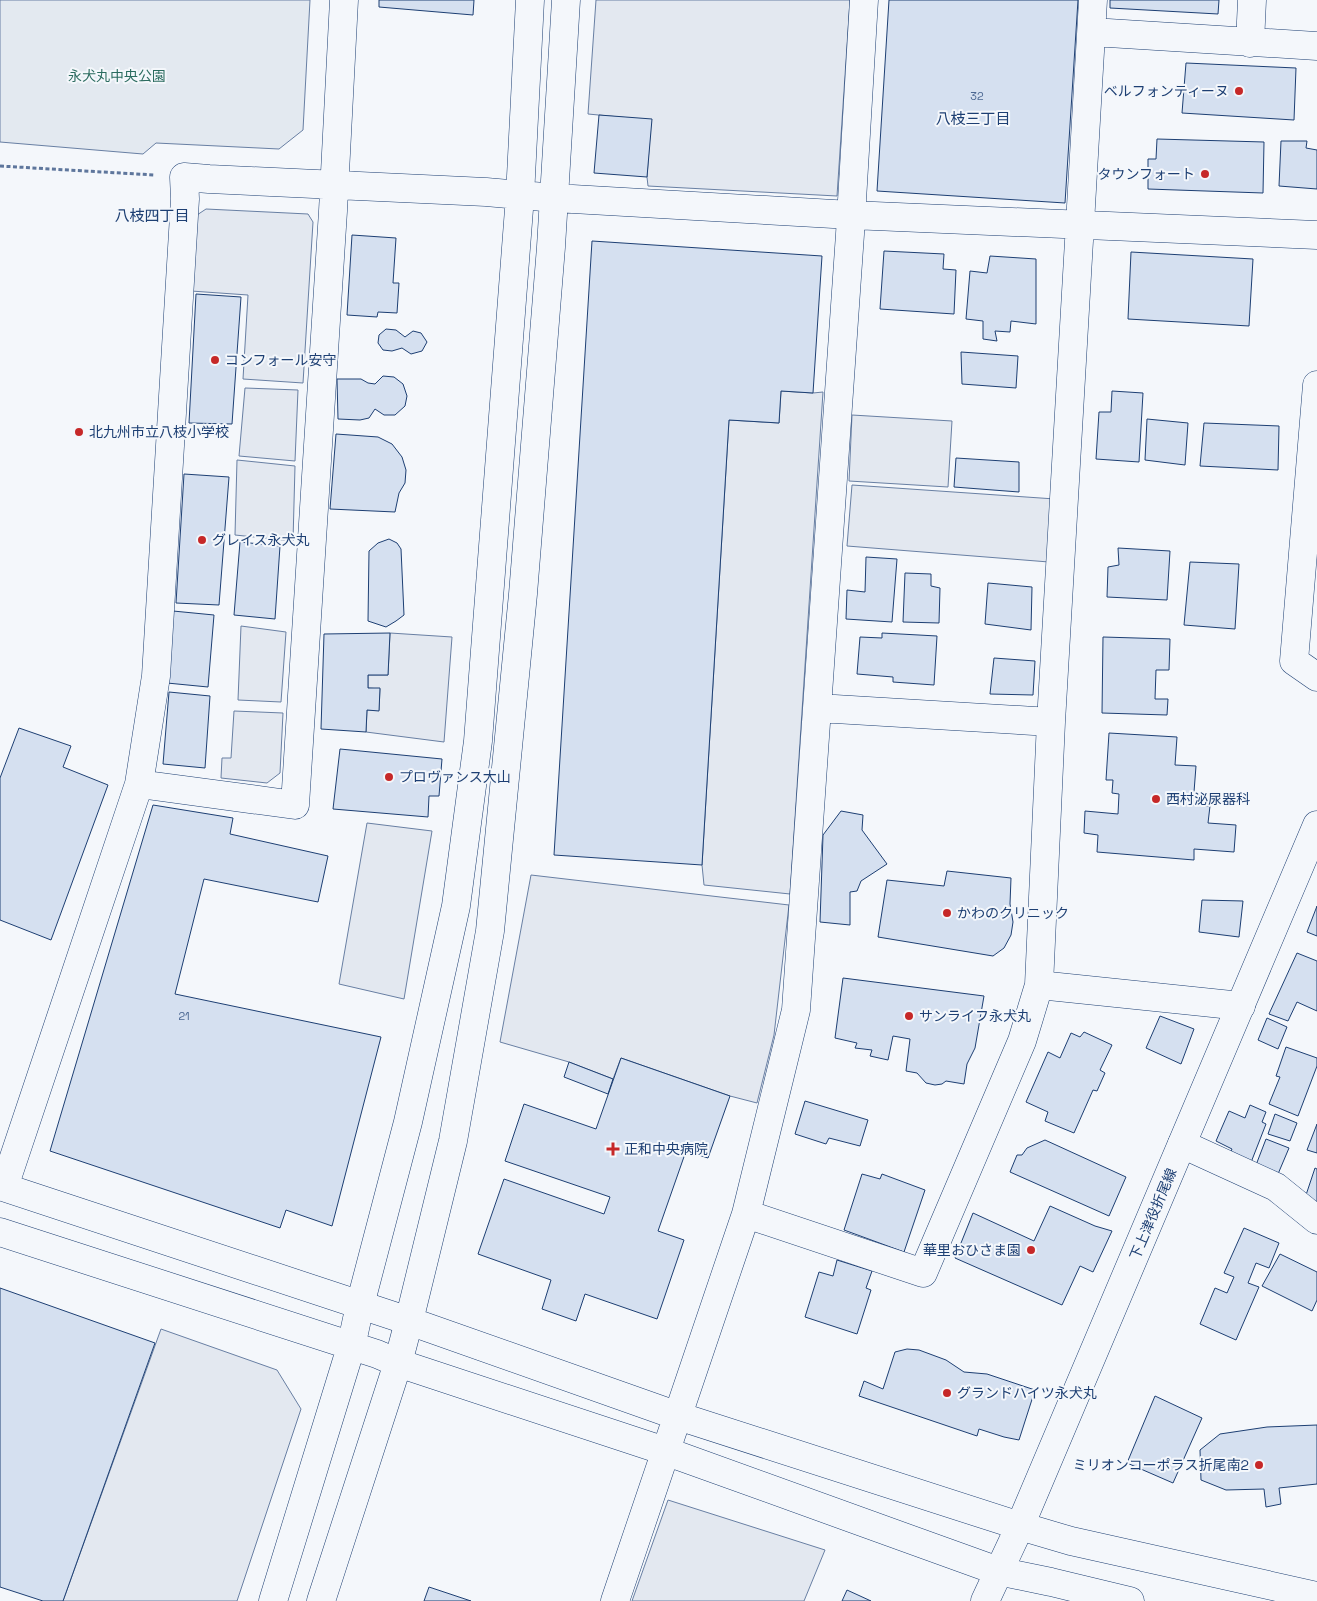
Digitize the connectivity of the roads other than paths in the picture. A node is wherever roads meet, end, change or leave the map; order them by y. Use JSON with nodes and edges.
{"nodes":[{"id":1,"x":344,"y":0,"type":"edge"},
{"id":2,"x":530,"y":0,"type":"edge"},
{"id":3,"x":566,"y":0,"type":"edge"},
{"id":4,"x":864,"y":0,"type":"edge"},
{"id":5,"x":1094,"y":0,"type":"edge"},
{"id":6,"x":1252,"y":0,"type":"edge"},
{"id":7,"x":1092,"y":32,"type":"junction"},
{"id":8,"x":1250,"y":43,"type":"junction"},
{"id":9,"x":1317,"y":46,"type":"edge"},
{"id":10,"x":334,"y":186,"type":"junction"},
{"id":11,"x":520,"y":196,"type":"junction"},
{"id":12,"x":555,"y":198,"type":"junction"},
{"id":13,"x":851,"y":214,"type":"junction"},
{"id":14,"x":1080,"y":225,"type":"junction"},
{"id":15,"x":1317,"y":235,"type":"edge"},
{"id":16,"x":1317,"y":385,"type":"edge"},
{"id":17,"x":1317,"y":677,"type":"edge"},
{"id":18,"x":818,"y":708,"type":"junction"},
{"id":19,"x":1051,"y":722,"type":"junction"},
{"id":20,"x":139,"y":784,"type":"junction"},
{"id":21,"x":1317,"y":825,"type":"edge"},
{"id":22,"x":1039,"y":985,"type":"junction"},
{"id":23,"x":1240,"y":1006,"type":"junction"},
{"id":24,"x":1182,"y":1144,"type":"junction"},
{"id":25,"x":2,"y":1187,"type":"edge"},
{"id":26,"x":746,"y":1214,"type":"junction"},
{"id":27,"x":1317,"y":1220,"type":"edge"},
{"id":28,"x":0,"y":1232,"type":"edge"},
{"id":29,"x":360,"y":1305,"type":"junction"},
{"id":30,"x":409,"y":1321,"type":"junction"},
{"id":31,"x":352,"y":1347,"type":"junction"},
{"id":32,"x":398,"y":1363,"type":"junction"},
{"id":33,"x":678,"y":1416,"type":"junction"},
{"id":34,"x":665,"y":1451,"type":"junction"},
{"id":35,"x":1020,"y":1526,"type":"junction"},
{"id":36,"x":998,"y":1571,"type":"junction"},
{"id":37,"x":1317,"y":1596,"type":"edge"},
{"id":38,"x":273,"y":1601,"type":"edge"},
{"id":39,"x":321,"y":1601,"type":"edge"},
{"id":40,"x":615,"y":1601,"type":"edge"},
{"id":41,"x":985,"y":1601,"type":"edge"},
{"id":42,"x":1130,"y":1601,"type":"edge"}],
"edges":[{"from":1,"to":10,"type":"street"},
{"from":2,"to":11,"type":"street"},
{"from":3,"to":12,"type":"street"},
{"from":4,"to":13,"type":"street"},
{"from":5,"to":7,"type":"street"},
{"from":6,"to":8,"type":"street"},
{"from":7,"to":8,"type":"street"},
{"from":7,"to":14,"type":"street"},
{"from":8,"to":9,"type":"street"},
{"from":10,"to":11,"type":"street"},
{"from":10,"to":20,"type":"street"},
{"from":10,"to":20,"type":"street"},
{"from":11,"to":12,"type":"street"},
{"from":11,"to":29,"type":"street"},
{"from":12,"to":13,"type":"street"},
{"from":12,"to":30,"type":"street"},
{"from":13,"to":14,"type":"street"},
{"from":13,"to":18,"type":"street"},
{"from":14,"to":15,"type":"street"},
{"from":14,"to":19,"type":"street"},
{"from":16,"to":17,"type":"street"},
{"from":18,"to":19,"type":"street"},
{"from":18,"to":26,"type":"street"},
{"from":19,"to":22,"type":"street"},
{"from":20,"to":25,"type":"street"},
{"from":21,"to":23,"type":"street","name":"下上津役折尾線"},
{"from":22,"to":23,"type":"street"},
{"from":22,"to":26,"type":"street"},
{"from":23,"to":24,"type":"street","name":"下上津役折尾線"},
{"from":24,"to":27,"type":"street"},
{"from":24,"to":35,"type":"street","name":"下上津役折尾線"},
{"from":25,"to":29,"type":"street"},
{"from":26,"to":33,"type":"street"},
{"from":28,"to":31,"type":"street"},
{"from":29,"to":30,"type":"street"},
{"from":29,"to":31,"type":"street"},
{"from":30,"to":32,"type":"street"},
{"from":30,"to":33,"type":"street"},
{"from":31,"to":32,"type":"street"},
{"from":31,"to":38,"type":"street"},
{"from":32,"to":34,"type":"street"},
{"from":32,"to":39,"type":"street"},
{"from":33,"to":34,"type":"street"},
{"from":33,"to":35,"type":"street"},
{"from":34,"to":36,"type":"street"},
{"from":34,"to":40,"type":"street"},
{"from":35,"to":36,"type":"street","name":"下上津役折尾線"},
{"from":35,"to":37,"type":"street"},
{"from":36,"to":41,"type":"street","name":"下上津役折尾線"},
{"from":36,"to":42,"type":"street"}]}
